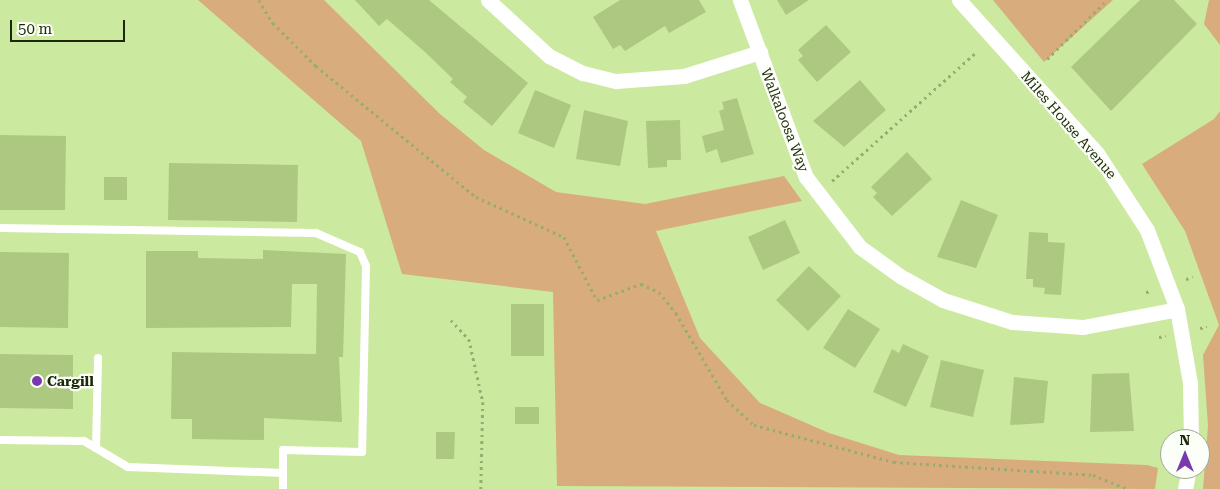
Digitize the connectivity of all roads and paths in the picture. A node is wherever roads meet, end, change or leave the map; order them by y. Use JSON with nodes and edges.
{"nodes":[{"id":1,"x":259,"y":0,"type":"edge"},
{"id":2,"x":488,"y":0,"type":"edge"},
{"id":3,"x":740,"y":0,"type":"edge"},
{"id":4,"x":959,"y":0,"type":"edge"},
{"id":5,"x":1107,"y":0,"type":"edge"},
{"id":6,"x":760,"y":52,"type":"junction"},
{"id":7,"x":974,"y":54,"type":"dead end"},
{"id":8,"x":1047,"y":59,"type":"dead end"},
{"id":9,"x":832,"y":182,"type":"dead end"},
{"id":10,"x":0,"y":228,"type":"edge"},
{"id":11,"x":1193,"y":277,"type":"dead end"},
{"id":12,"x":1186,"y":279,"type":"dead end"},
{"id":13,"x":1152,"y":290,"type":"dead end"},
{"id":14,"x":1146,"y":292,"type":"dead end"},
{"id":15,"x":1177,"y":309,"type":"junction"},
{"id":16,"x":451,"y":320,"type":"dead end"},
{"id":17,"x":1207,"y":327,"type":"dead end"},
{"id":18,"x":1200,"y":328,"type":"dead end"},
{"id":19,"x":1166,"y":336,"type":"dead end"},
{"id":20,"x":1158,"y":337,"type":"dead end"},
{"id":21,"x":98,"y":358,"type":"dead end"},
{"id":22,"x":1191,"y":429,"type":"edge"},
{"id":23,"x":0,"y":440,"type":"edge"},
{"id":24,"x":96,"y":448,"type":"junction"},
{"id":25,"x":283,"y":473,"type":"junction"},
{"id":26,"x":283,"y":489,"type":"edge"},
{"id":27,"x":480,"y":489,"type":"edge"},
{"id":28,"x":1128,"y":489,"type":"edge"}],
"edges":[{"from":1,"to":28,"type":"path"},
{"from":2,"to":6,"type":"street"},
{"from":3,"to":6,"type":"street","name":"Walkaloosa Way"},
{"from":4,"to":15,"type":"street","name":"Miles House Avenue"},
{"from":5,"to":8,"type":"path"},
{"from":6,"to":15,"type":"street","name":"Walkaloosa Way"},
{"from":7,"to":9,"type":"path"},
{"from":10,"to":25,"type":"lane"},
{"from":11,"to":12,"type":"path"},
{"from":13,"to":14,"type":"path"},
{"from":15,"to":22,"type":"street","name":"Miles House Avenue"},
{"from":16,"to":27,"type":"path"},
{"from":17,"to":18,"type":"path"},
{"from":19,"to":20,"type":"path"},
{"from":21,"to":24,"type":"lane"},
{"from":23,"to":24,"type":"lane"},
{"from":24,"to":25,"type":"lane"},
{"from":25,"to":26,"type":"lane"}]}
